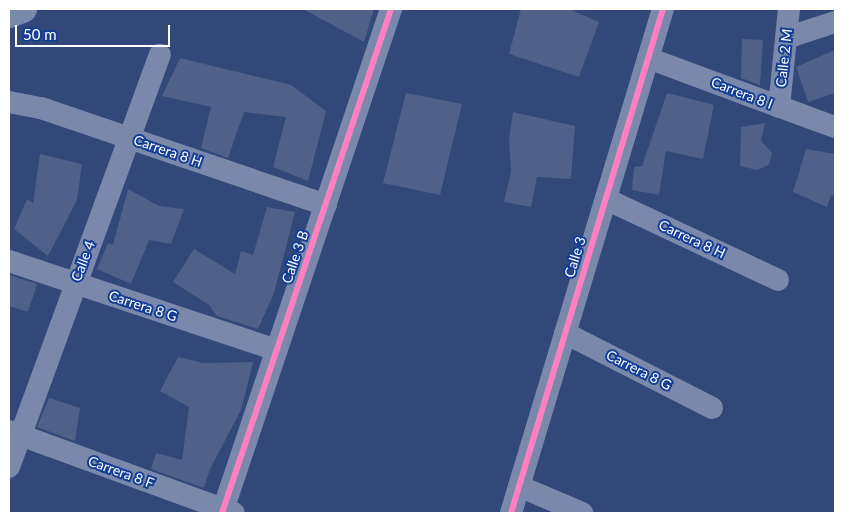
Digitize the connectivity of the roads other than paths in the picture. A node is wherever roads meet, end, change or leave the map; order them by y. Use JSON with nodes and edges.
{"nodes":[{"id":1,"x":24,"y":9,"type":"edge"},
{"id":2,"x":391,"y":9,"type":"edge"},
{"id":3,"x":663,"y":9,"type":"edge"},
{"id":4,"x":789,"y":9,"type":"edge"},
{"id":5,"x":9,"y":14,"type":"edge"},
{"id":6,"x":835,"y":22,"type":"edge"},
{"id":7,"x":786,"y":38,"type":"junction"},
{"id":8,"x":160,"y":55,"type":"dead end"},
{"id":9,"x":648,"y":58,"type":"junction"},
{"id":10,"x":9,"y":102,"type":"edge"},
{"id":11,"x":779,"y":107,"type":"junction"},
{"id":12,"x":835,"y":127,"type":"edge"},
{"id":13,"x":130,"y":137,"type":"junction"},
{"id":14,"x":606,"y":199,"type":"junction"},
{"id":15,"x":326,"y":205,"type":"junction"},
{"id":16,"x":9,"y":261,"type":"edge"},
{"id":17,"x":778,"y":280,"type":"dead end"},
{"id":18,"x":74,"y":285,"type":"junction"},
{"id":19,"x":565,"y":333,"type":"junction"},
{"id":20,"x":277,"y":350,"type":"junction"},
{"id":21,"x":712,"y":408,"type":"dead end"},
{"id":22,"x":15,"y":433,"type":"edge"},
{"id":23,"x":9,"y":467,"type":"edge"},
{"id":24,"x":519,"y":486,"type":"junction"},
{"id":25,"x":227,"y":512,"type":"edge"},
{"id":26,"x":511,"y":513,"type":"edge"},
{"id":27,"x":582,"y":513,"type":"edge"}],
"edges":[{"from":1,"to":5,"type":"main road"},
{"from":2,"to":15,"type":"street","name":"Calle 3 B"},
{"from":3,"to":9,"type":"street","name":"Calle 3"},
{"from":4,"to":7,"type":"street","name":"Calle 2 M"},
{"from":6,"to":7,"type":"street"},
{"from":7,"to":11,"type":"street","name":"Calle 2 M"},
{"from":8,"to":13,"type":"street","name":"Calle 4"},
{"from":9,"to":11,"type":"street","name":"Carrera 8 I"},
{"from":9,"to":14,"type":"street","name":"Calle 3"},
{"from":10,"to":13,"type":"street","name":"Carrera 8 H"},
{"from":11,"to":12,"type":"street","name":"Carrera 8 I"},
{"from":13,"to":15,"type":"street","name":"Carrera 8 H"},
{"from":13,"to":18,"type":"street","name":"Calle 4"},
{"from":14,"to":17,"type":"street","name":"Carrera 8 H"},
{"from":14,"to":19,"type":"street","name":"Calle 3"},
{"from":15,"to":20,"type":"street","name":"Calle 3 B"},
{"from":16,"to":18,"type":"street","name":"Carrera 8 G"},
{"from":18,"to":20,"type":"street","name":"Carrera 8 G"},
{"from":18,"to":22,"type":"street","name":"Calle 4"},
{"from":19,"to":21,"type":"street","name":"Carrera 8 G"},
{"from":19,"to":24,"type":"street","name":"Calle 3"},
{"from":20,"to":25,"type":"street","name":"Calle 3 B"},
{"from":22,"to":23,"type":"street","name":"Calle 4"},
{"from":22,"to":25,"type":"street","name":"Carrera 8 F"},
{"from":24,"to":26,"type":"street","name":"Calle 3"},
{"from":24,"to":27,"type":"street"}]}
